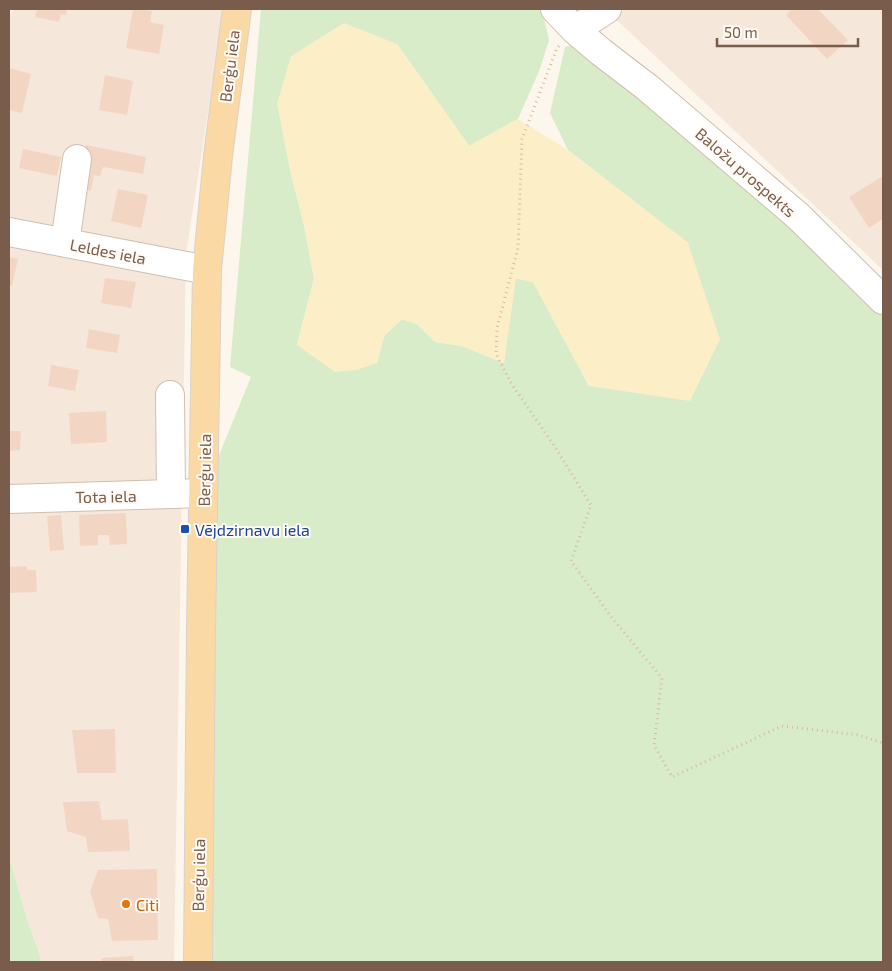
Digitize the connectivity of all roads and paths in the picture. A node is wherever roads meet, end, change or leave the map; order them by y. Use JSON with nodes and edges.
{"nodes":[{"id":1,"x":237,"y":9,"type":"edge"},
{"id":2,"x":555,"y":9,"type":"edge"},
{"id":3,"x":607,"y":9,"type":"edge"},
{"id":4,"x":575,"y":30,"type":"junction"},
{"id":5,"x":77,"y":159,"type":"dead end"},
{"id":6,"x":9,"y":232,"type":"edge"},
{"id":7,"x":65,"y":243,"type":"junction"},
{"id":8,"x":207,"y":270,"type":"junction"},
{"id":9,"x":883,"y":300,"type":"edge"},
{"id":10,"x":170,"y":395,"type":"dead end"},
{"id":11,"x":171,"y":494,"type":"junction"},
{"id":12,"x":204,"y":494,"type":"junction"},
{"id":13,"x":9,"y":499,"type":"edge"},
{"id":14,"x":883,"y":742,"type":"edge"},
{"id":15,"x":198,"y":962,"type":"edge"}],
"edges":[{"from":1,"to":8,"type":"main road","name":"Berģu iela"},
{"from":2,"to":4,"type":"street"},
{"from":3,"to":4,"type":"street"},
{"from":4,"to":9,"type":"street","name":"Baložu prospekts"},
{"from":4,"to":14,"type":"path"},
{"from":5,"to":7,"type":"street"},
{"from":6,"to":7,"type":"street","name":"Leldes iela"},
{"from":7,"to":8,"type":"street","name":"Leldes iela"},
{"from":8,"to":12,"type":"main road","name":"Berģu iela"},
{"from":10,"to":11,"type":"street"},
{"from":11,"to":12,"type":"street","name":"Tota iela"},
{"from":11,"to":13,"type":"street","name":"Tota iela"},
{"from":12,"to":15,"type":"main road","name":"Berģu iela"}]}
